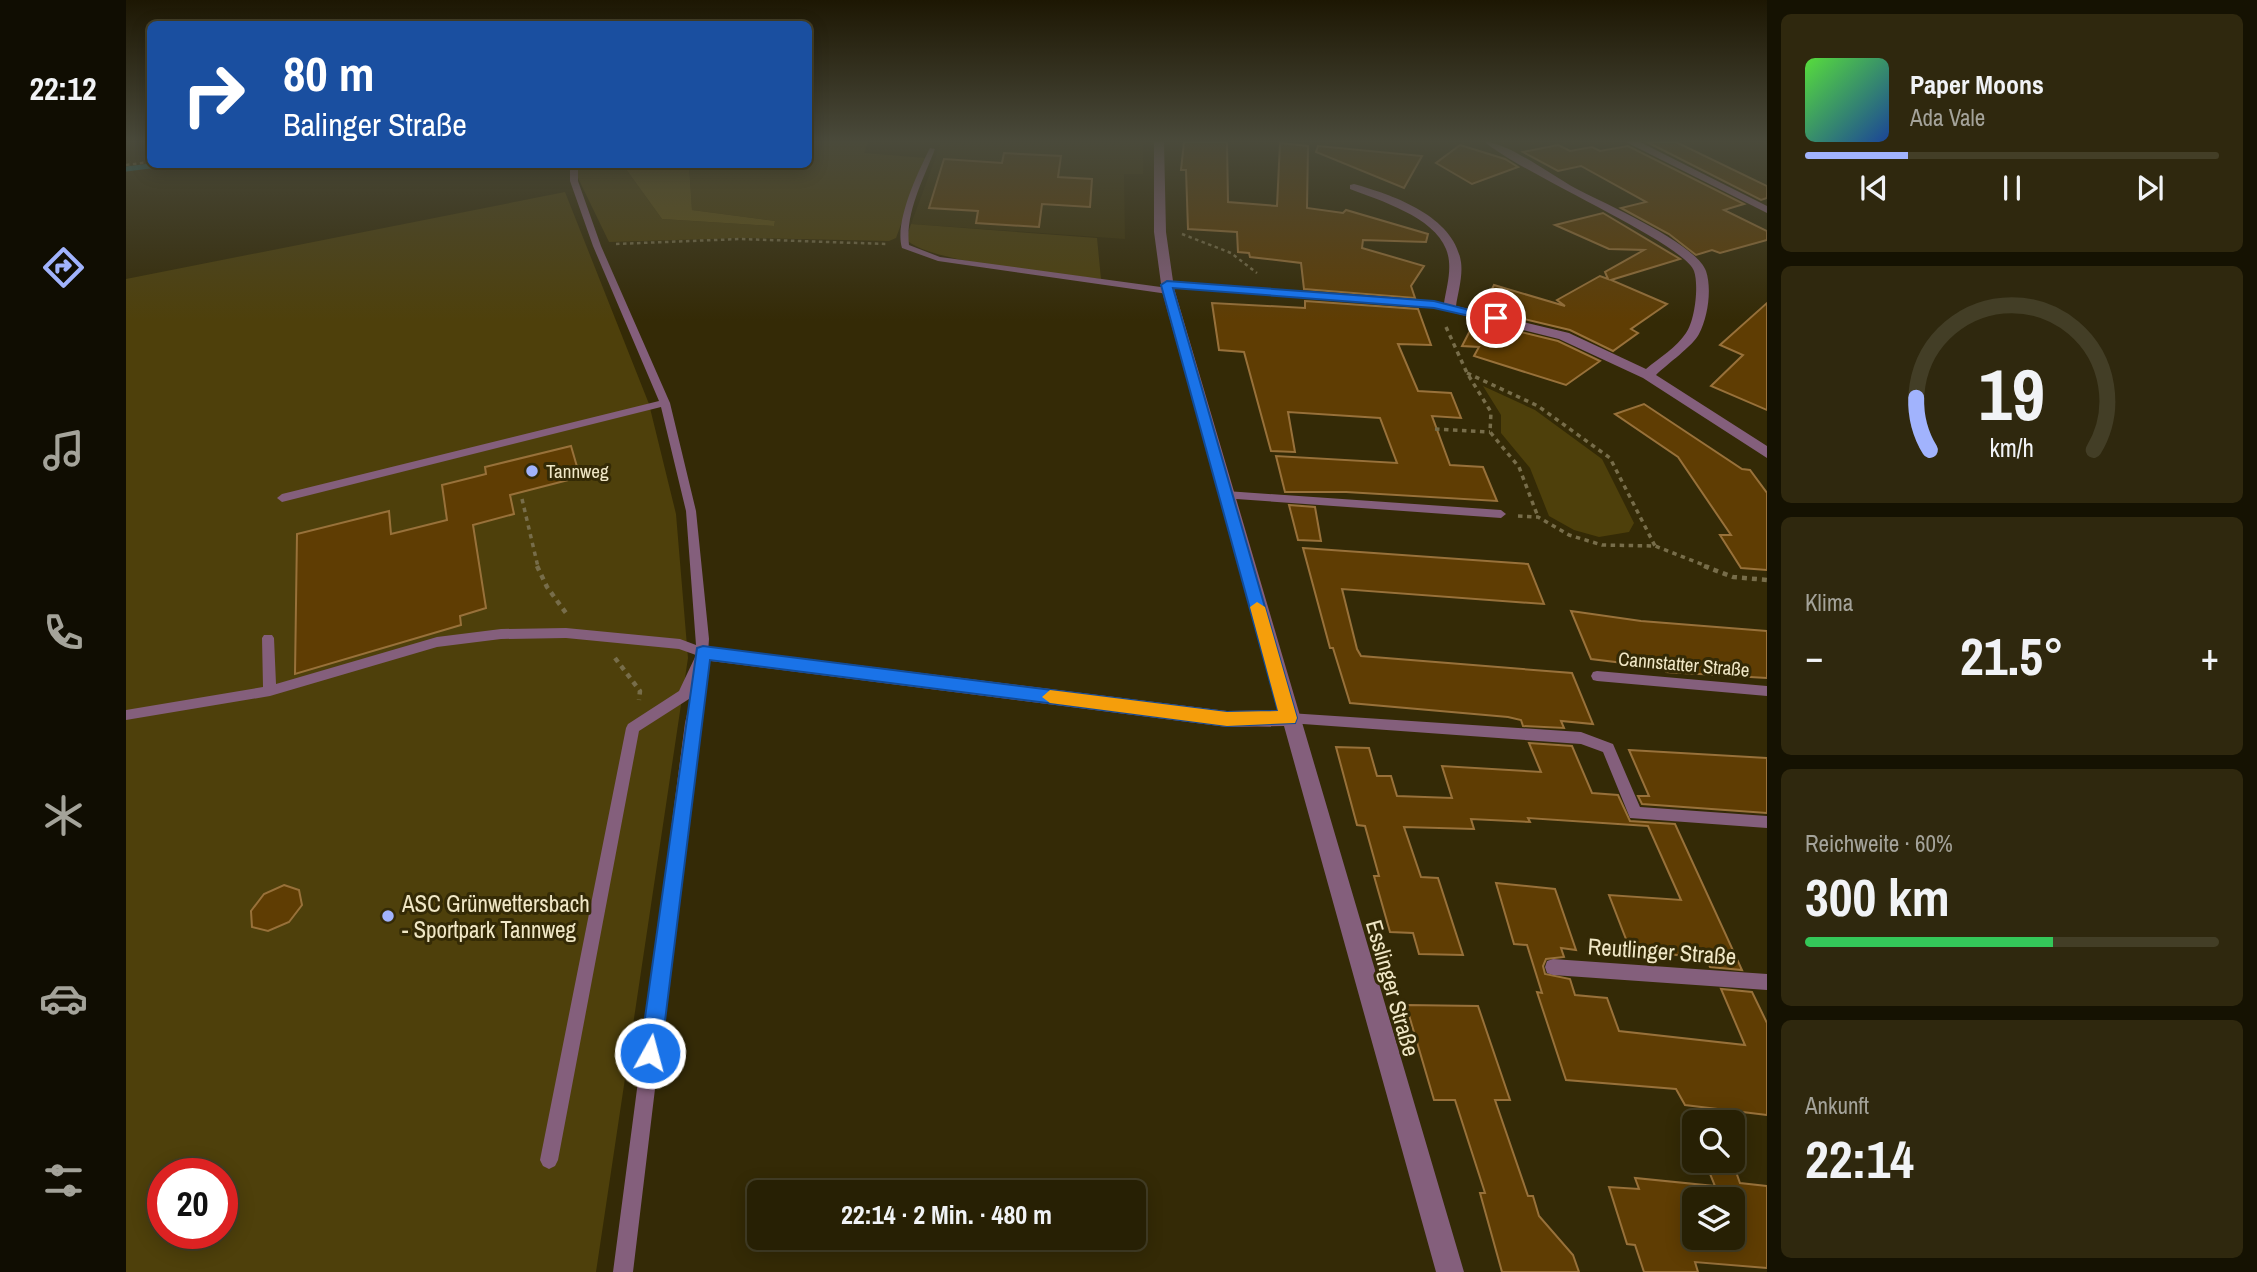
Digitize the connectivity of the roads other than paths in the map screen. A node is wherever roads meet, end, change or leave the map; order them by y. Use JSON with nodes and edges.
{"nodes":[{"id":1,"x":581,"y":201,"type":"edge"},
{"id":2,"x":914,"y":201,"type":"edge"},
{"id":3,"x":1160,"y":201,"type":"edge"},
{"id":4,"x":1391,"y":201,"type":"edge"},
{"id":5,"x":1593,"y":201,"type":"edge"},
{"id":6,"x":1750,"y":201,"type":"edge"},
{"id":7,"x":1767,"y":210,"type":"edge"},
{"id":8,"x":1167,"y":288,"type":"junction"},
{"id":9,"x":1450,"y":306,"type":"junction"},
{"id":10,"x":1648,"y":375,"type":"junction"},
{"id":11,"x":664,"y":403,"type":"junction"},
{"id":12,"x":1767,"y":453,"type":"edge"},
{"id":13,"x":1226,"y":495,"type":"junction"},
{"id":14,"x":282,"y":498,"type":"dead end"},
{"id":15,"x":1501,"y":514,"type":"road end"},
{"id":16,"x":268,"y":638,"type":"dead end"},
{"id":17,"x":703,"y":653,"type":"junction"},
{"id":18,"x":1597,"y":676,"type":"dead end"},
{"id":19,"x":270,"y":691,"type":"junction"},
{"id":20,"x":1767,"y":691,"type":"edge"},
{"id":21,"x":126,"y":715,"type":"edge"},
{"id":22,"x":1289,"y":718,"type":"junction"},
{"id":23,"x":1767,"y":822,"type":"edge"},
{"id":24,"x":1553,"y":967,"type":"dead end"},
{"id":25,"x":1767,"y":982,"type":"edge"},
{"id":26,"x":549,"y":1160,"type":"dead end"},
{"id":27,"x":623,"y":1272,"type":"edge"},
{"id":28,"x":1450,"y":1272,"type":"edge"}],
"edges":[{"from":1,"to":11,"type":"lane"},
{"from":2,"to":8,"type":"lane"},
{"from":3,"to":8,"type":"street","name":"Esslinger Straße"},
{"from":4,"to":9,"type":"street"},
{"from":5,"to":10,"type":"street"},
{"from":6,"to":7,"type":"street"},
{"from":8,"to":9,"type":"street"},
{"from":8,"to":13,"type":"street","name":"Esslinger Straße"},
{"from":9,"to":10,"type":"street"},
{"from":10,"to":12,"type":"street"},
{"from":11,"to":14,"type":"lane"},
{"from":11,"to":17,"type":"lane"},
{"from":13,"to":15,"type":"lane"},
{"from":13,"to":22,"type":"street","name":"Esslinger Straße"},
{"from":16,"to":19,"type":"lane"},
{"from":17,"to":19,"type":"lane"},
{"from":17,"to":22,"type":"street"},
{"from":17,"to":26,"type":"lane"},
{"from":17,"to":27,"type":"lane"},
{"from":18,"to":20,"type":"lane","name":"Cannstatter Straße"},
{"from":19,"to":21,"type":"lane"},
{"from":22,"to":23,"type":"lane"},
{"from":22,"to":28,"type":"street","name":"Esslinger Straße"},
{"from":24,"to":25,"type":"lane","name":"Reutlinger Straße"}]}
